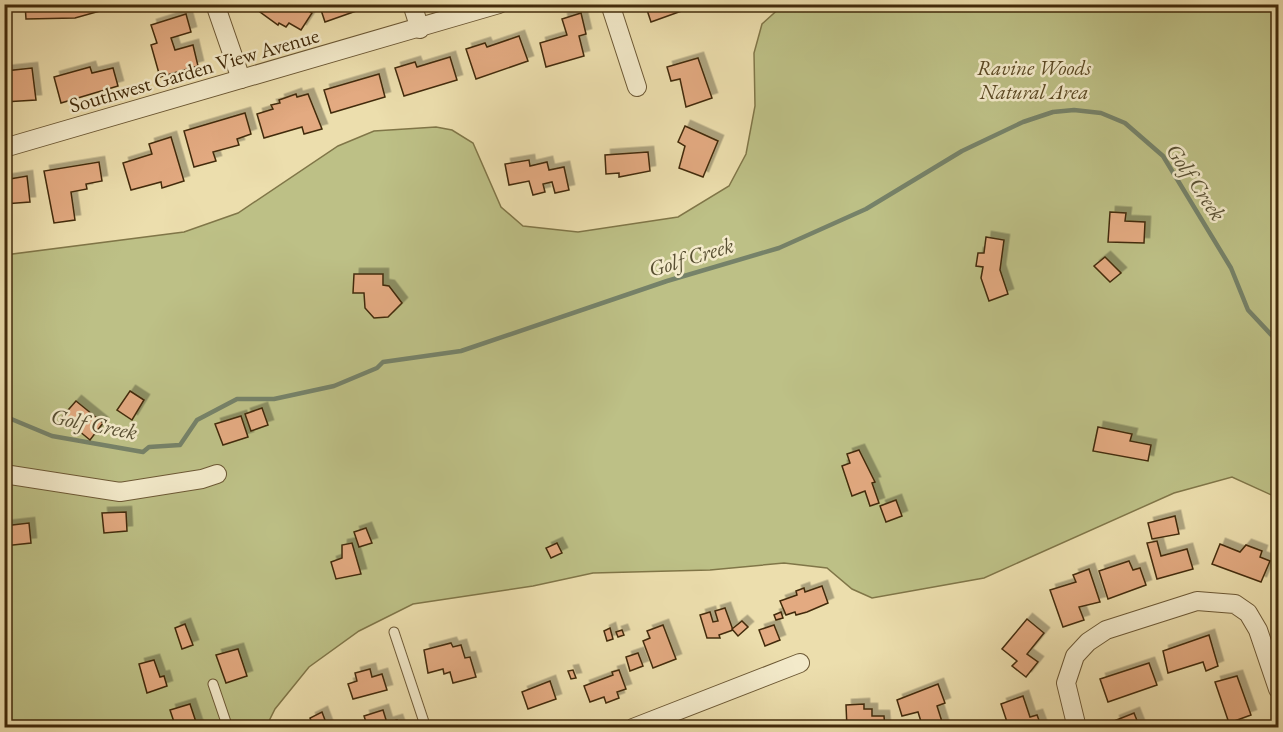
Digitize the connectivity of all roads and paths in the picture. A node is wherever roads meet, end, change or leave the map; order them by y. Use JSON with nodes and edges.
{"nodes":[{"id":1,"x":215,"y":4,"type":"edge"},
{"id":2,"x":412,"y":4,"type":"edge"},
{"id":3,"x":499,"y":4,"type":"edge"},
{"id":4,"x":610,"y":4,"type":"edge"},
{"id":5,"x":420,"y":28,"type":"junction"},
{"id":6,"x":241,"y":80,"type":"junction"},
{"id":7,"x":637,"y":87,"type":"dead end"},
{"id":8,"x":4,"y":148,"type":"edge"},
{"id":9,"x":4,"y":474,"type":"edge"},
{"id":10,"x":217,"y":474,"type":"dead end"},
{"id":11,"x":394,"y":632,"type":"dead end"},
{"id":12,"x":800,"y":663,"type":"dead end"},
{"id":13,"x":213,"y":684,"type":"dead end"},
{"id":14,"x":1278,"y":689,"type":"edge"},
{"id":15,"x":228,"y":728,"type":"edge"},
{"id":16,"x":426,"y":728,"type":"edge"},
{"id":17,"x":633,"y":728,"type":"edge"},
{"id":18,"x":1077,"y":728,"type":"edge"}],
"edges":[{"from":1,"to":6,"type":"street"},
{"from":2,"to":5,"type":"street"},
{"from":3,"to":5,"type":"street","name":"Southwest Garden View Avenue"},
{"from":4,"to":7,"type":"street"},
{"from":5,"to":6,"type":"street","name":"Southwest Garden View Avenue"},
{"from":6,"to":8,"type":"street","name":"Southwest Garden View Avenue"},
{"from":9,"to":10,"type":"street"},
{"from":11,"to":16,"type":"lane"},
{"from":12,"to":17,"type":"street"},
{"from":13,"to":15,"type":"lane"},
{"from":14,"to":18,"type":"street"}]}
